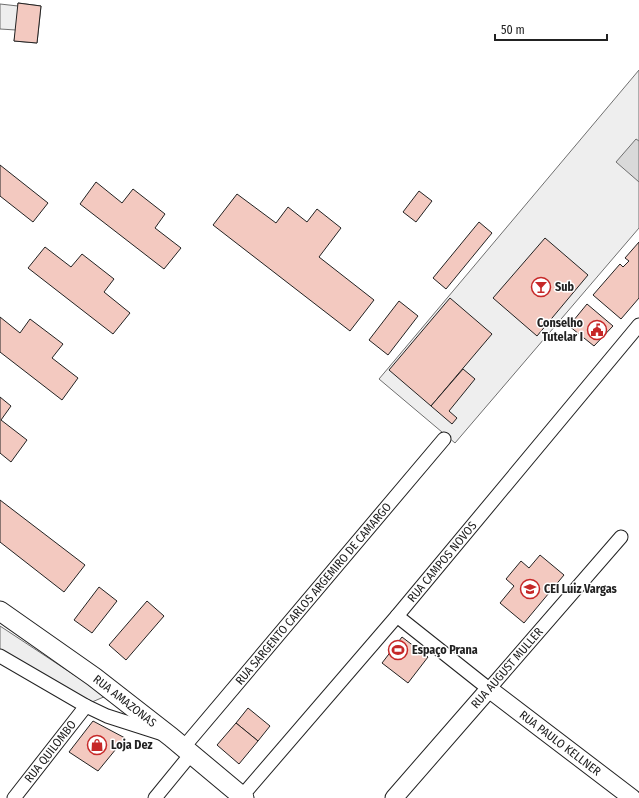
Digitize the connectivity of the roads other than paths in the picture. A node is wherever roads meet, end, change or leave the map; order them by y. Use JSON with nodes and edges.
{"nodes":[{"id":1,"x":639,"y":325,"type":"edge"},
{"id":2,"x":444,"y":439,"type":"dead end"},
{"id":3,"x":621,"y":537,"type":"dead end"},
{"id":4,"x":0,"y":611,"type":"edge"},
{"id":5,"x":397,"y":616,"type":"junction"},
{"id":6,"x":0,"y":656,"type":"edge"},
{"id":7,"x":489,"y":689,"type":"junction"},
{"id":8,"x":119,"y":697,"type":"junction"},
{"id":9,"x":86,"y":706,"type":"junction"},
{"id":10,"x":107,"y":716,"type":"junction"},
{"id":11,"x":182,"y":746,"type":"junction"},
{"id":12,"x":243,"y":797,"type":"edge"},
{"id":13,"x":14,"y":798,"type":"edge"},
{"id":14,"x":155,"y":798,"type":"edge"},
{"id":15,"x":394,"y":798,"type":"edge"},
{"id":16,"x":632,"y":798,"type":"edge"}],
"edges":[{"from":1,"to":5,"type":"street","name":"RUA CAMPOS NOVOS"},
{"from":2,"to":11,"type":"street","name":"RUA SARGENTO CARLOS ARGEMIRO DE CAMARGO"},
{"from":3,"to":7,"type":"street","name":"RUA AUGUST MULLER"},
{"from":4,"to":8,"type":"main road","name":"RUA AMAZONAS"},
{"from":5,"to":7,"type":"street"},
{"from":5,"to":12,"type":"street","name":"RUA CAMPOS NOVOS"},
{"from":6,"to":9,"type":"street"},
{"from":7,"to":15,"type":"street","name":"RUA AUGUST MULLER"},
{"from":7,"to":16,"type":"street","name":"RUA PAULO KELLNER"},
{"from":8,"to":10,"type":"street"},
{"from":8,"to":11,"type":"main road","name":"RUA AMAZONAS"},
{"from":9,"to":10,"type":"street"},
{"from":9,"to":13,"type":"street","name":"RUA QUILOMBO"},
{"from":10,"to":11,"type":"street"},
{"from":11,"to":12,"type":"main road","name":"RUA AMAZONAS"},
{"from":11,"to":14,"type":"street","name":"RUA SARGENTO CARLOS ARGEMIRO DE CAMARGO"}]}
